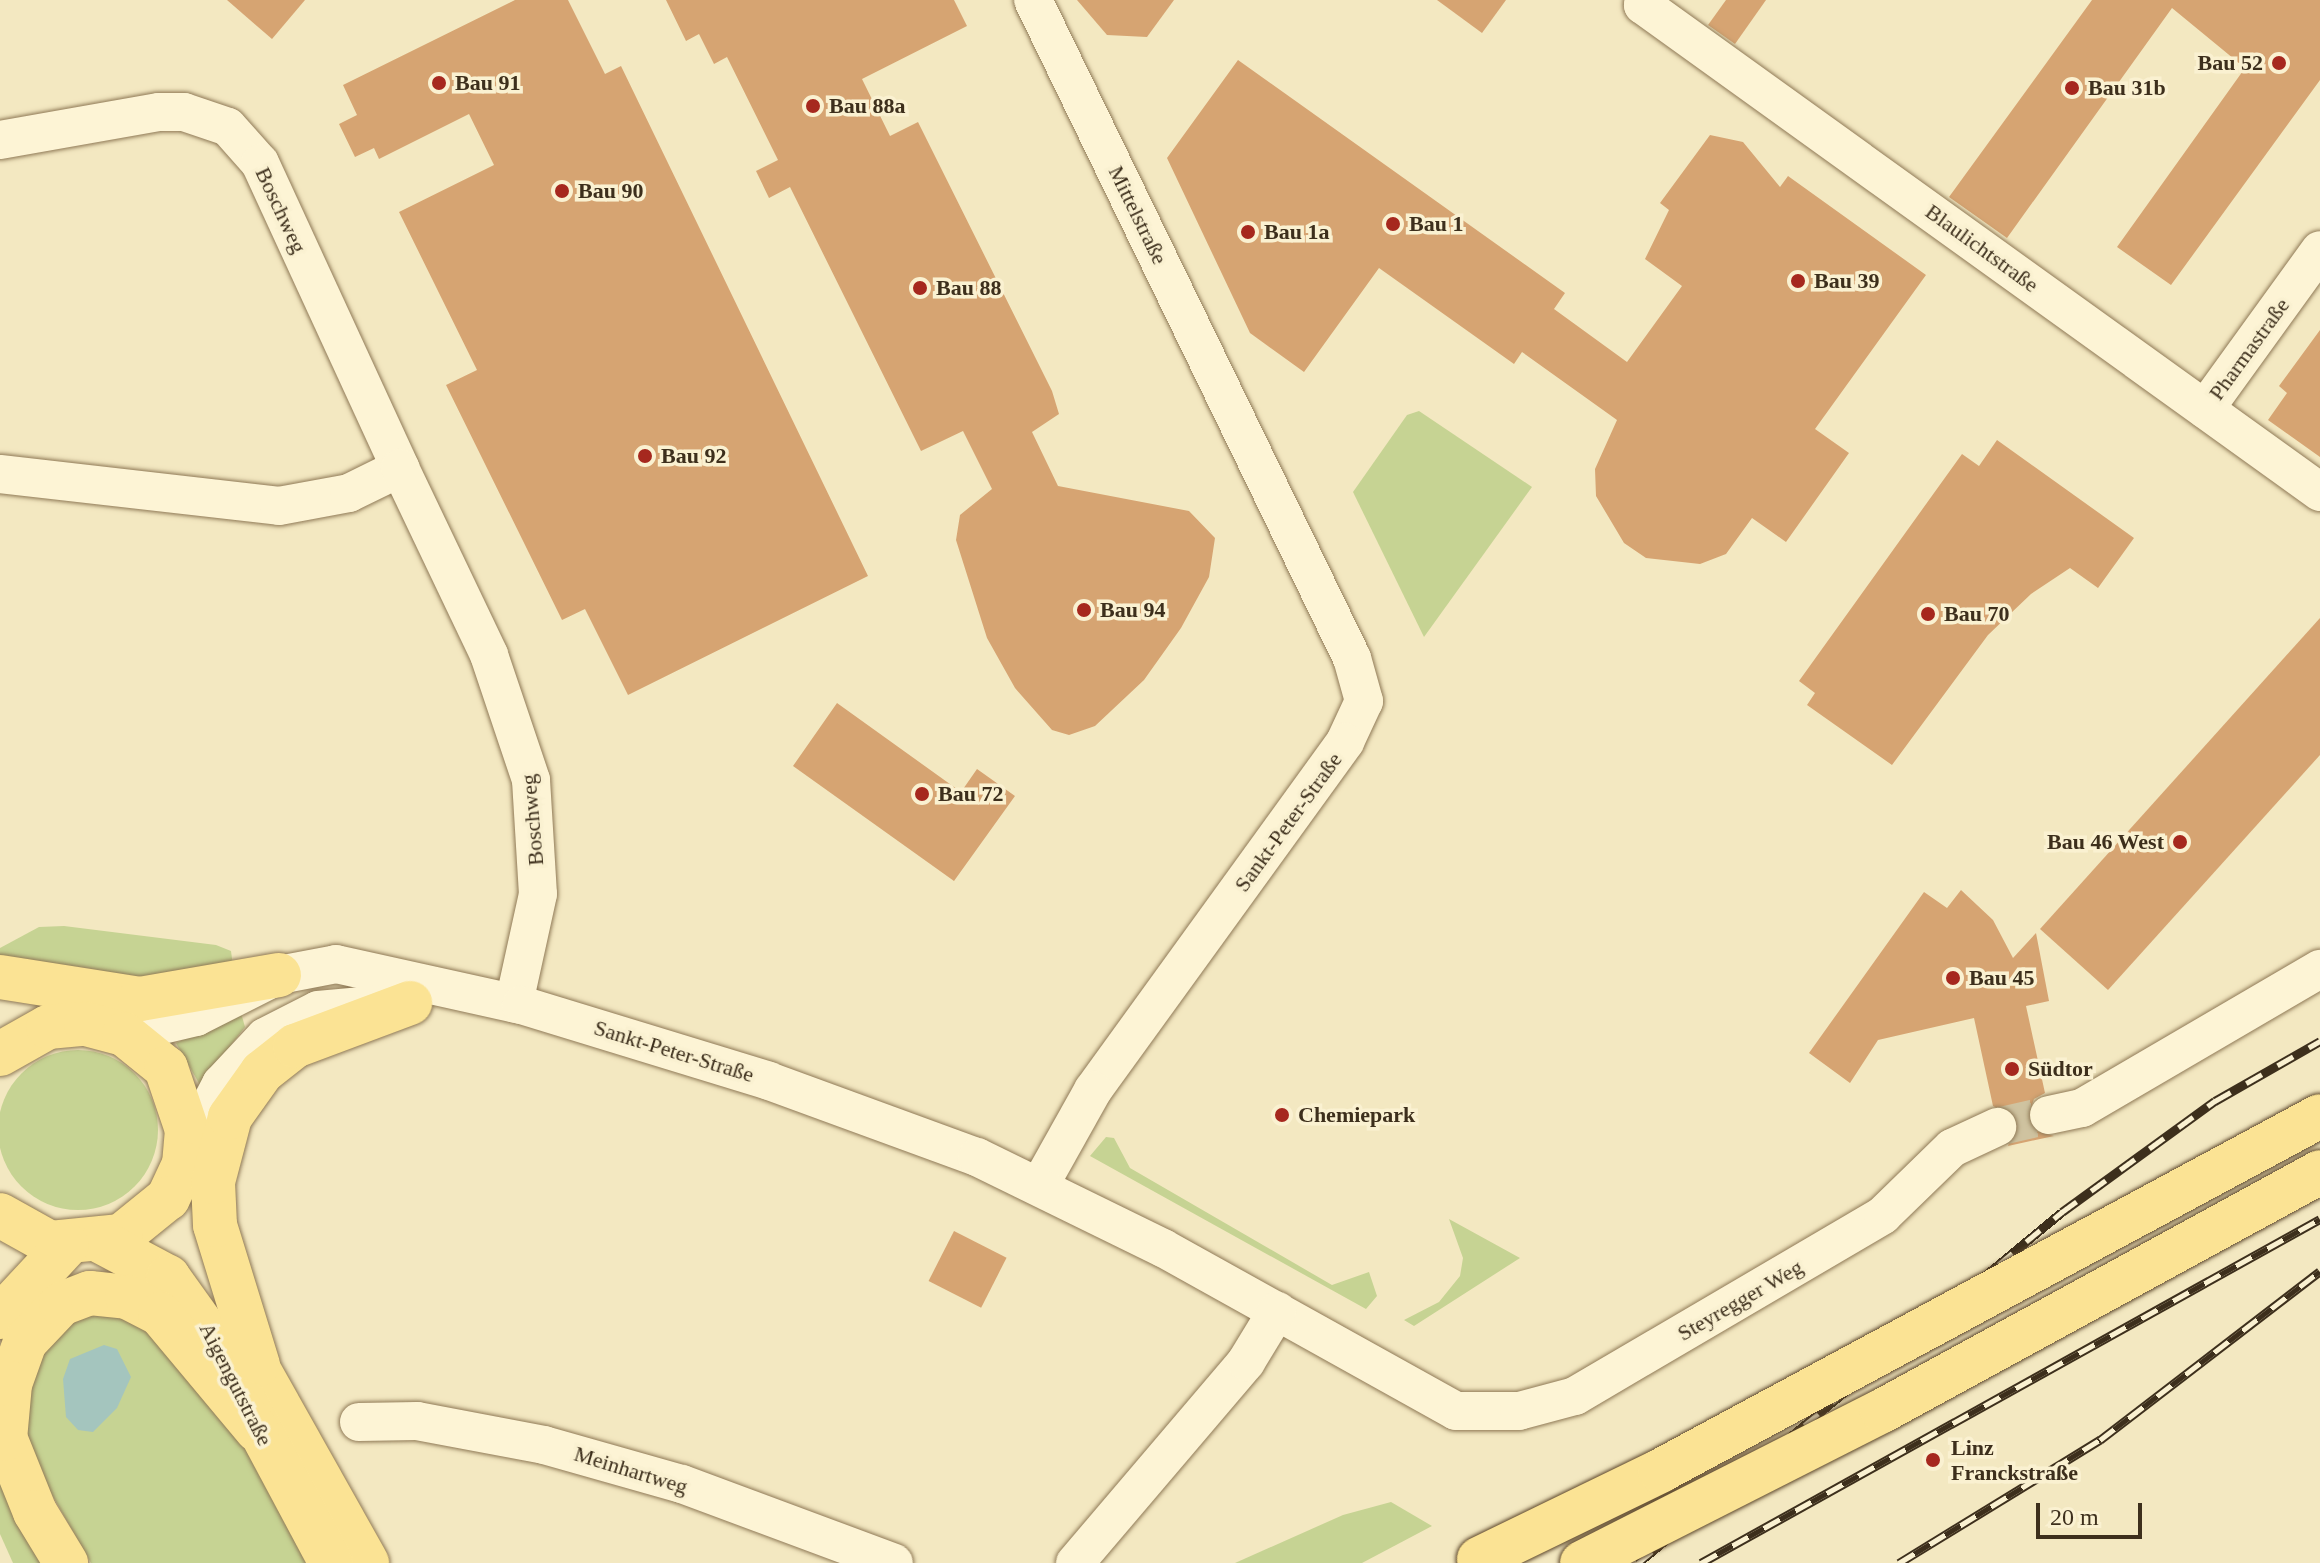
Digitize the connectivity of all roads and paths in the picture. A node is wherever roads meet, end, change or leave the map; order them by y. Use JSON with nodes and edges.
{"nodes":[{"id":1,"x":1033,"y":0,"type":"edge"},
{"id":2,"x":1645,"y":3,"type":"edge"},
{"id":3,"x":0,"y":140,"type":"edge"},
{"id":4,"x":2320,"y":250,"type":"edge"},
{"id":5,"x":2205,"y":409,"type":"junction"},
{"id":6,"x":1242,"y":431,"type":"joint"},
{"id":7,"x":400,"y":468,"type":"junction"},
{"id":8,"x":0,"y":474,"type":"edge"},
{"id":9,"x":2320,"y":492,"type":"edge"},
{"id":10,"x":2320,"y":969,"type":"edge"},
{"id":11,"x":279,"y":975,"type":"junction"},
{"id":12,"x":0,"y":977,"type":"edge"},
{"id":13,"x":499,"y":1000,"type":"junction"},
{"id":14,"x":0,"y":1001,"type":"edge"},
{"id":15,"x":410,"y":1003,"type":"junction"},
{"id":16,"x":71,"y":1024,"type":"junction"},
{"id":17,"x":124,"y":1034,"type":"junction"},
{"id":18,"x":0,"y":1054,"type":"edge"},
{"id":19,"x":2049,"y":1115,"type":"tunnel mouth"},
{"id":20,"x":2320,"y":1116,"type":"edge"},
{"id":21,"x":1997,"y":1127,"type":"tunnel mouth"},
{"id":22,"x":183,"y":1163,"type":"junction"},
{"id":23,"x":2320,"y":1172,"type":"edge"},
{"id":24,"x":1040,"y":1185,"type":"junction"},
{"id":25,"x":0,"y":1215,"type":"edge"},
{"id":26,"x":85,"y":1244,"type":"junction"},
{"id":27,"x":1277,"y":1311,"type":"junction"},
{"id":28,"x":0,"y":1317,"type":"edge"},
{"id":29,"x":258,"y":1365,"type":"junction"},
{"id":30,"x":1456,"y":1411,"type":"joint"},
{"id":31,"x":359,"y":1422,"type":"dead end"},
{"id":32,"x":257,"y":1430,"type":"junction"},
{"id":33,"x":2,"y":1432,"type":"edge"},
{"id":34,"x":1475,"y":1561,"type":"edge"},
{"id":35,"x":66,"y":1563,"type":"edge"},
{"id":36,"x":331,"y":1563,"type":"edge"},
{"id":37,"x":367,"y":1563,"type":"edge"},
{"id":38,"x":894,"y":1563,"type":"edge"},
{"id":39,"x":1075,"y":1563,"type":"edge"},
{"id":40,"x":1582,"y":1563,"type":"edge"}],
"edges":[{"from":1,"to":6,"type":"street","name":"Mittelstraße"},
{"from":2,"to":5,"type":"street","name":"Blaulichtstraße"},
{"from":3,"to":7,"type":"street","name":"Boschweg"},
{"from":4,"to":5,"type":"street","name":"Pharmastraße"},
{"from":5,"to":9,"type":"street","name":"Blaulichtstraße"},
{"from":6,"to":24,"type":"street","name":"Sankt-Peter-Straße"},
{"from":7,"to":8,"type":"street"},
{"from":7,"to":13,"type":"street","name":"Boschweg"},
{"from":10,"to":19,"type":"street"},
{"from":11,"to":12,"type":"main road"},
{"from":11,"to":13,"type":"street","name":"Sankt-Peter-Straße"},
{"from":11,"to":17,"type":"street","name":"Sankt-Peter-Straße"},
{"from":13,"to":15,"type":"street"},
{"from":13,"to":24,"type":"street","name":"Sankt-Peter-Straße"},
{"from":14,"to":16,"type":"main road"},
{"from":15,"to":22,"type":"street"},
{"from":15,"to":29,"type":"main road"},
{"from":16,"to":17,"type":"main road"},
{"from":16,"to":18,"type":"main road"},
{"from":17,"to":22,"type":"main road"},
{"from":20,"to":34,"type":"main road","bridge":true},
{"from":21,"to":30,"type":"street","name":"Steyregger Weg"},
{"from":22,"to":26,"type":"main road"},
{"from":22,"to":29,"type":"main road"},
{"from":23,"to":40,"type":"main road","bridge":true},
{"from":24,"to":27,"type":"street","name":"Sankt-Peter-Straße"},
{"from":25,"to":26,"type":"main road","name":"Aigengutstraße"},
{"from":26,"to":28,"type":"main road"},
{"from":26,"to":32,"type":"main road","name":"Aigengutstraße"},
{"from":27,"to":30,"type":"street","name":"Sankt-Peter-Straße"},
{"from":27,"to":39,"type":"street"},
{"from":29,"to":37,"type":"main road","name":"Aigengutstraße"},
{"from":31,"to":38,"type":"street","name":"Meinhartweg"},
{"from":32,"to":33,"type":"main road"},
{"from":32,"to":36,"type":"main road","name":"Aigengutstraße"},
{"from":33,"to":35,"type":"main road"}]}
